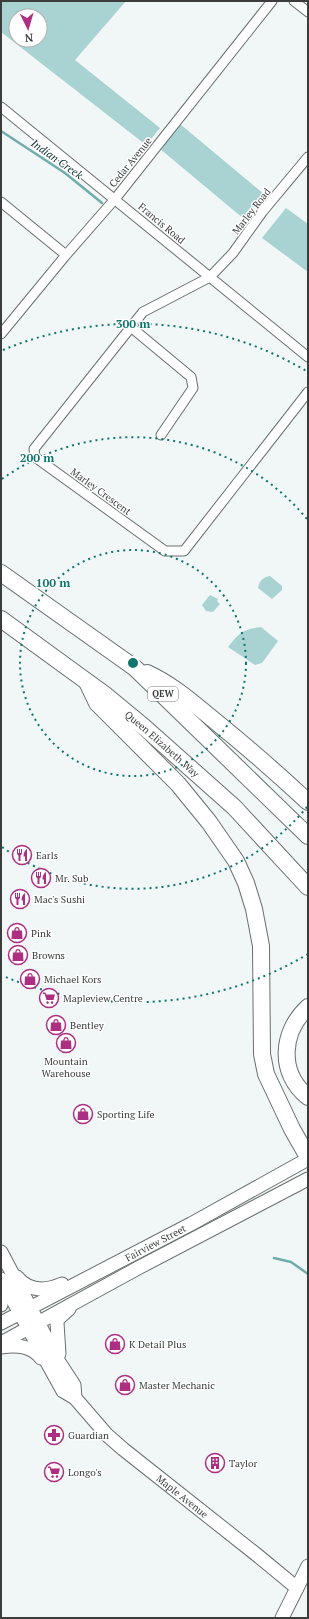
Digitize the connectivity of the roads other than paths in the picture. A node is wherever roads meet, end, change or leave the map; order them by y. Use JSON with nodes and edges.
{"nodes":[{"id":1,"x":272,"y":1,"type":"edge"},
{"id":2,"x":294,"y":1,"type":"edge"},
{"id":3,"x":308,"y":12,"type":"edge"},
{"id":4,"x":1,"y":107,"type":"edge"},
{"id":5,"x":308,"y":157,"type":"edge"},
{"id":6,"x":115,"y":198,"type":"junction"},
{"id":7,"x":1,"y":202,"type":"edge"},
{"id":8,"x":66,"y":255,"type":"junction"},
{"id":9,"x":210,"y":277,"type":"junction"},
{"id":10,"x":132,"y":328,"type":"junction"},
{"id":11,"x":1,"y":334,"type":"edge"},
{"id":12,"x":308,"y":357,"type":"edge"},
{"id":13,"x":308,"y":392,"type":"edge"},
{"id":14,"x":161,"y":435,"type":"dead end"},
{"id":15,"x":1,"y":573,"type":"edge"},
{"id":16,"x":1,"y":619,"type":"edge"},
{"id":17,"x":135,"y":668,"type":"junction"},
{"id":18,"x":87,"y":682,"type":"junction"},
{"id":19,"x":308,"y":802,"type":"edge"},
{"id":20,"x":308,"y":836,"type":"edge"},
{"id":21,"x":308,"y":887,"type":"edge"},
{"id":22,"x":308,"y":1007,"type":"edge"},
{"id":23,"x":308,"y":1097,"type":"edge"},
{"id":24,"x":308,"y":1158,"type":"edge"},
{"id":25,"x":308,"y":1180,"type":"edge"},
{"id":26,"x":1,"y":1252,"type":"edge"},
{"id":27,"x":109,"y":1266,"type":"junction"},
{"id":28,"x":10,"y":1268,"type":"junction"},
{"id":29,"x":1,"y":1279,"type":"edge"},
{"id":30,"x":1,"y":1289,"type":"edge"},
{"id":31,"x":89,"y":1294,"type":"junction"},
{"id":32,"x":1,"y":1306,"type":"edge"},
{"id":33,"x":31,"y":1307,"type":"junction"},
{"id":34,"x":19,"y":1314,"type":"junction"},
{"id":35,"x":39,"y":1322,"type":"junction"},
{"id":36,"x":1,"y":1323,"type":"edge"},
{"id":37,"x":27,"y":1328,"type":"junction"},
{"id":38,"x":1,"y":1342,"type":"edge"},
{"id":39,"x":1,"y":1347,"type":"edge"},
{"id":40,"x":54,"y":1365,"type":"junction"},
{"id":41,"x":308,"y":1566,"type":"edge"},
{"id":42,"x":297,"y":1588,"type":"junction"},
{"id":43,"x":282,"y":1618,"type":"edge"}],
"edges":[{"from":1,"to":6,"type":"street","name":"Cedar Avenue"},
{"from":2,"to":3,"type":"street"},
{"from":4,"to":6,"type":"street","name":"Francis Road"},
{"from":5,"to":9,"type":"street","name":"Marley Road"},
{"from":6,"to":8,"type":"street","name":"Cedar Avenue"},
{"from":6,"to":9,"type":"street","name":"Francis Road"},
{"from":7,"to":8,"type":"street"},
{"from":8,"to":11,"type":"street","name":"Cedar Avenue"},
{"from":9,"to":10,"type":"street","name":"Marley Crescent"},
{"from":9,"to":12,"type":"street","name":"Francis Road"},
{"from":10,"to":13,"type":"street","name":"Marley Crescent"},
{"from":10,"to":14,"type":"street"},
{"from":15,"to":17,"type":"highway","number":"QEW"},
{"from":16,"to":18,"type":"highway","name":"Queen Elizabeth Way"},
{"from":17,"to":19,"type":"highway"},
{"from":17,"to":20,"type":"highway","number":"QEW"},
{"from":18,"to":21,"type":"highway","name":"Queen Elizabeth Way"},
{"from":18,"to":24,"type":"highway"},
{"from":22,"to":23,"type":"highway"},
{"from":24,"to":27,"type":"main road","name":"Fairview Street"},
{"from":25,"to":31,"type":"main road","name":"Fairview Street"},
{"from":26,"to":28,"type":"main road","name":"Maple Avenue"},
{"from":27,"to":28,"type":"main road"},
{"from":27,"to":33,"type":"main road","name":"Fairview Street"},
{"from":28,"to":33,"type":"main road","name":"Maple Avenue"},
{"from":29,"to":34,"type":"main road","name":"Maple Avenue"},
{"from":30,"to":32,"type":"main road"},
{"from":31,"to":35,"type":"main road","name":"Fairview Street"},
{"from":31,"to":40,"type":"main road"},
{"from":33,"to":34,"type":"main road","name":"Fairview Street"},
{"from":33,"to":35,"type":"main road","name":"Maple Avenue"},
{"from":34,"to":36,"type":"main road","name":"Fairview Street"},
{"from":34,"to":37,"type":"main road","name":"Maple Avenue"},
{"from":35,"to":37,"type":"main road","name":"Fairview Street"},
{"from":35,"to":40,"type":"main road","name":"Maple Avenue"},
{"from":37,"to":38,"type":"main road","name":"Fairview Street"},
{"from":37,"to":40,"type":"main road","name":"Maple Avenue"},
{"from":39,"to":40,"type":"main road"},
{"from":40,"to":42,"type":"main road","name":"Maple Avenue"},
{"from":41,"to":42,"type":"main road"},
{"from":42,"to":43,"type":"main road"}]}
